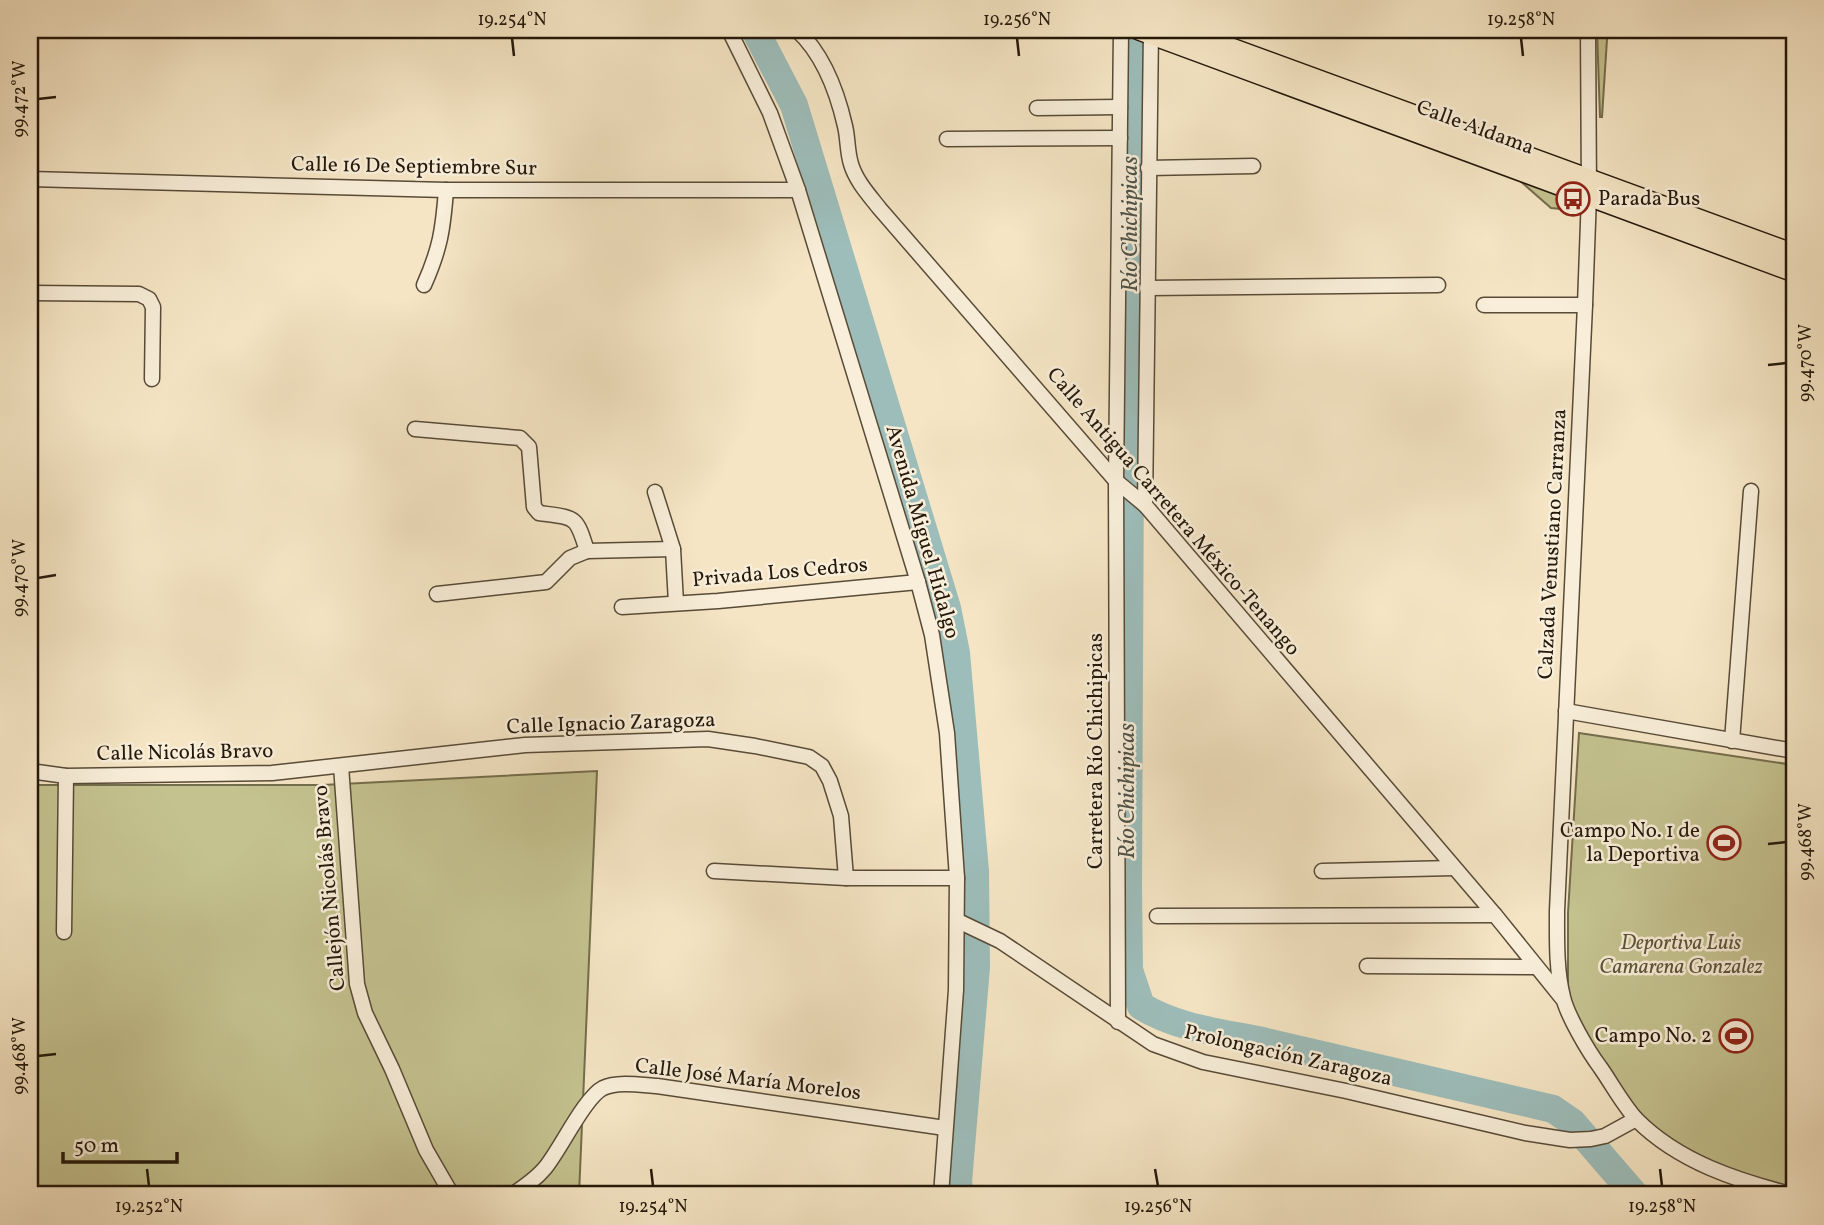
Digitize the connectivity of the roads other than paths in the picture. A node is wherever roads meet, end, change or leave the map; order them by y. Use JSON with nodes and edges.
{"nodes":[{"id":1,"x":729,"y":30,"type":"edge"},
{"id":2,"x":797,"y":30,"type":"edge"},
{"id":3,"x":1121,"y":30,"type":"edge"},
{"id":4,"x":1182,"y":30,"type":"edge"},
{"id":5,"x":1588,"y":30,"type":"edge"},
{"id":6,"x":1147,"y":31,"type":"edge"},
{"id":7,"x":1120,"y":107,"type":"junction"},
{"id":8,"x":1037,"y":108,"type":"dead end"},
{"id":9,"x":1120,"y":138,"type":"junction"},
{"id":10,"x":947,"y":139,"type":"dead end"},
{"id":11,"x":1253,"y":166,"type":"dead end"},
{"id":12,"x":1148,"y":168,"type":"junction"},
{"id":13,"x":30,"y":179,"type":"edge"},
{"id":14,"x":1589,"y":187,"type":"junction"},
{"id":15,"x":798,"y":190,"type":"junction"},
{"id":16,"x":446,"y":191,"type":"junction"},
{"id":17,"x":1794,"y":254,"type":"edge"},
{"id":18,"x":1794,"y":272,"type":"edge"},
{"id":19,"x":424,"y":285,"type":"dead end"},
{"id":20,"x":1438,"y":285,"type":"dead end"},
{"id":21,"x":1147,"y":288,"type":"junction"},
{"id":22,"x":30,"y":293,"type":"edge"},
{"id":23,"x":1484,"y":305,"type":"dead end"},
{"id":24,"x":1585,"y":305,"type":"junction"},
{"id":25,"x":152,"y":379,"type":"dead end"},
{"id":26,"x":415,"y":429,"type":"dead end"},
{"id":27,"x":1118,"y":482,"type":"junction"},
{"id":28,"x":1751,"y":491,"type":"dead end"},
{"id":29,"x":655,"y":492,"type":"dead end"},
{"id":30,"x":1140,"y":502,"type":"junction"},
{"id":31,"x":673,"y":549,"type":"junction"},
{"id":32,"x":587,"y":551,"type":"junction"},
{"id":33,"x":918,"y":582,"type":"junction"},
{"id":34,"x":437,"y":594,"type":"dead end"},
{"id":35,"x":676,"y":603,"type":"junction"},
{"id":36,"x":622,"y":607,"type":"dead end"},
{"id":37,"x":1566,"y":711,"type":"junction"},
{"id":38,"x":1732,"y":741,"type":"junction"},
{"id":39,"x":1794,"y":751,"type":"edge"},
{"id":40,"x":341,"y":766,"type":"junction"},
{"id":41,"x":30,"y":771,"type":"edge"},
{"id":42,"x":66,"y":776,"type":"junction"},
{"id":43,"x":1454,"y":868,"type":"junction"},
{"id":44,"x":714,"y":871,"type":"dead end"},
{"id":45,"x":1322,"y":871,"type":"dead end"},
{"id":46,"x":846,"y":878,"type":"junction"},
{"id":47,"x":957,"y":878,"type":"junction"},
{"id":48,"x":1495,"y":915,"type":"junction"},
{"id":49,"x":1157,"y":916,"type":"dead end"},
{"id":50,"x":962,"y":923,"type":"junction"},
{"id":51,"x":64,"y":932,"type":"dead end"},
{"id":52,"x":1367,"y":966,"type":"dead end"},
{"id":53,"x":1535,"y":967,"type":"junction"},
{"id":54,"x":1563,"y":999,"type":"junction"},
{"id":55,"x":1118,"y":1022,"type":"junction"},
{"id":56,"x":1636,"y":1119,"type":"junction"},
{"id":57,"x":945,"y":1128,"type":"junction"},
{"id":58,"x":452,"y":1195,"type":"edge"},
{"id":59,"x":512,"y":1195,"type":"edge"},
{"id":60,"x":941,"y":1195,"type":"edge"},
{"id":61,"x":1794,"y":1195,"type":"edge"}],
"edges":[{"from":1,"to":15,"type":"street","name":"Avenida Miguel Hidalgo"},
{"from":2,"to":27,"type":"street","name":"Calle Antigua Carretera México-Tenango"},
{"from":3,"to":7,"type":"street","name":"Carretera Río Chichipicas"},
{"from":4,"to":14,"type":"main road","name":"Calle Aldama"},
{"from":5,"to":14,"type":"street","name":"Calzada Venustiano Carranza"},
{"from":6,"to":12,"type":"street"},
{"from":6,"to":14,"type":"main road","name":"Calle Aldama"},
{"from":7,"to":8,"type":"street"},
{"from":7,"to":9,"type":"street","name":"Carretera Río Chichipicas"},
{"from":9,"to":10,"type":"street"},
{"from":9,"to":27,"type":"street","name":"Carretera Río Chichipicas"},
{"from":11,"to":12,"type":"street"},
{"from":12,"to":21,"type":"street"},
{"from":13,"to":16,"type":"street","name":"Calle 16 De Septiembre Sur"},
{"from":14,"to":17,"type":"main road","name":"Calle Aldama"},
{"from":14,"to":18,"type":"main road","name":"Calle Aldama"},
{"from":14,"to":24,"type":"street","name":"Calzada Venustiano Carranza"},
{"from":15,"to":16,"type":"street","name":"Calle 16 De Septiembre Sur"},
{"from":15,"to":33,"type":"street","name":"Avenida Miguel Hidalgo"},
{"from":16,"to":19,"type":"street"},
{"from":20,"to":21,"type":"street"},
{"from":21,"to":30,"type":"street"},
{"from":22,"to":25,"type":"street"},
{"from":23,"to":24,"type":"street"},
{"from":24,"to":37,"type":"street","name":"Calzada Venustiano Carranza"},
{"from":26,"to":32,"type":"street"},
{"from":27,"to":30,"type":"street","name":"Calle Antigua Carretera México-Tenango"},
{"from":27,"to":55,"type":"street","name":"Carretera Río Chichipicas"},
{"from":28,"to":38,"type":"street"},
{"from":29,"to":31,"type":"street","name":"Privada Los Cedros"},
{"from":30,"to":43,"type":"street","name":"Calle Antigua Carretera México-Tenango"},
{"from":31,"to":32,"type":"street"},
{"from":31,"to":35,"type":"street","name":"Privada Los Cedros"},
{"from":32,"to":34,"type":"street"},
{"from":33,"to":35,"type":"street","name":"Privada Los Cedros"},
{"from":33,"to":47,"type":"street","name":"Avenida Miguel Hidalgo"},
{"from":35,"to":36,"type":"street"},
{"from":37,"to":38,"type":"street"},
{"from":37,"to":54,"type":"street","name":"Calzada Venustiano Carranza"},
{"from":38,"to":39,"type":"street"},
{"from":40,"to":42,"type":"street","name":"Calle Nicolás Bravo"},
{"from":40,"to":46,"type":"street","name":"Calle Ignacio Zaragoza"},
{"from":40,"to":58,"type":"street","name":"Callejón Nicolás Bravo"},
{"from":41,"to":42,"type":"street","name":"Calle Nicolás Bravo"},
{"from":42,"to":51,"type":"street"},
{"from":43,"to":45,"type":"street"},
{"from":43,"to":48,"type":"street","name":"Calle Antigua Carretera México-Tenango"},
{"from":44,"to":46,"type":"street"},
{"from":46,"to":47,"type":"street"},
{"from":47,"to":50,"type":"street","name":"Avenida Miguel Hidalgo"},
{"from":48,"to":49,"type":"street"},
{"from":48,"to":53,"type":"street","name":"Calle Antigua Carretera México-Tenango"},
{"from":50,"to":55,"type":"street","name":"Prolongación Zaragoza"},
{"from":50,"to":57,"type":"street","name":"Avenida Miguel Hidalgo"},
{"from":52,"to":53,"type":"street"},
{"from":53,"to":54,"type":"street","name":"Calle Antigua Carretera México-Tenango"},
{"from":54,"to":56,"type":"street","name":"Calzada Venustiano Carranza"},
{"from":55,"to":56,"type":"street","name":"Prolongación Zaragoza"},
{"from":56,"to":61,"type":"street","name":"Calzada Venustiano Carranza"},
{"from":57,"to":59,"type":"street","name":"Calle José María Morelos"},
{"from":57,"to":60,"type":"street","name":"Avenida Miguel Hidalgo"}]}
